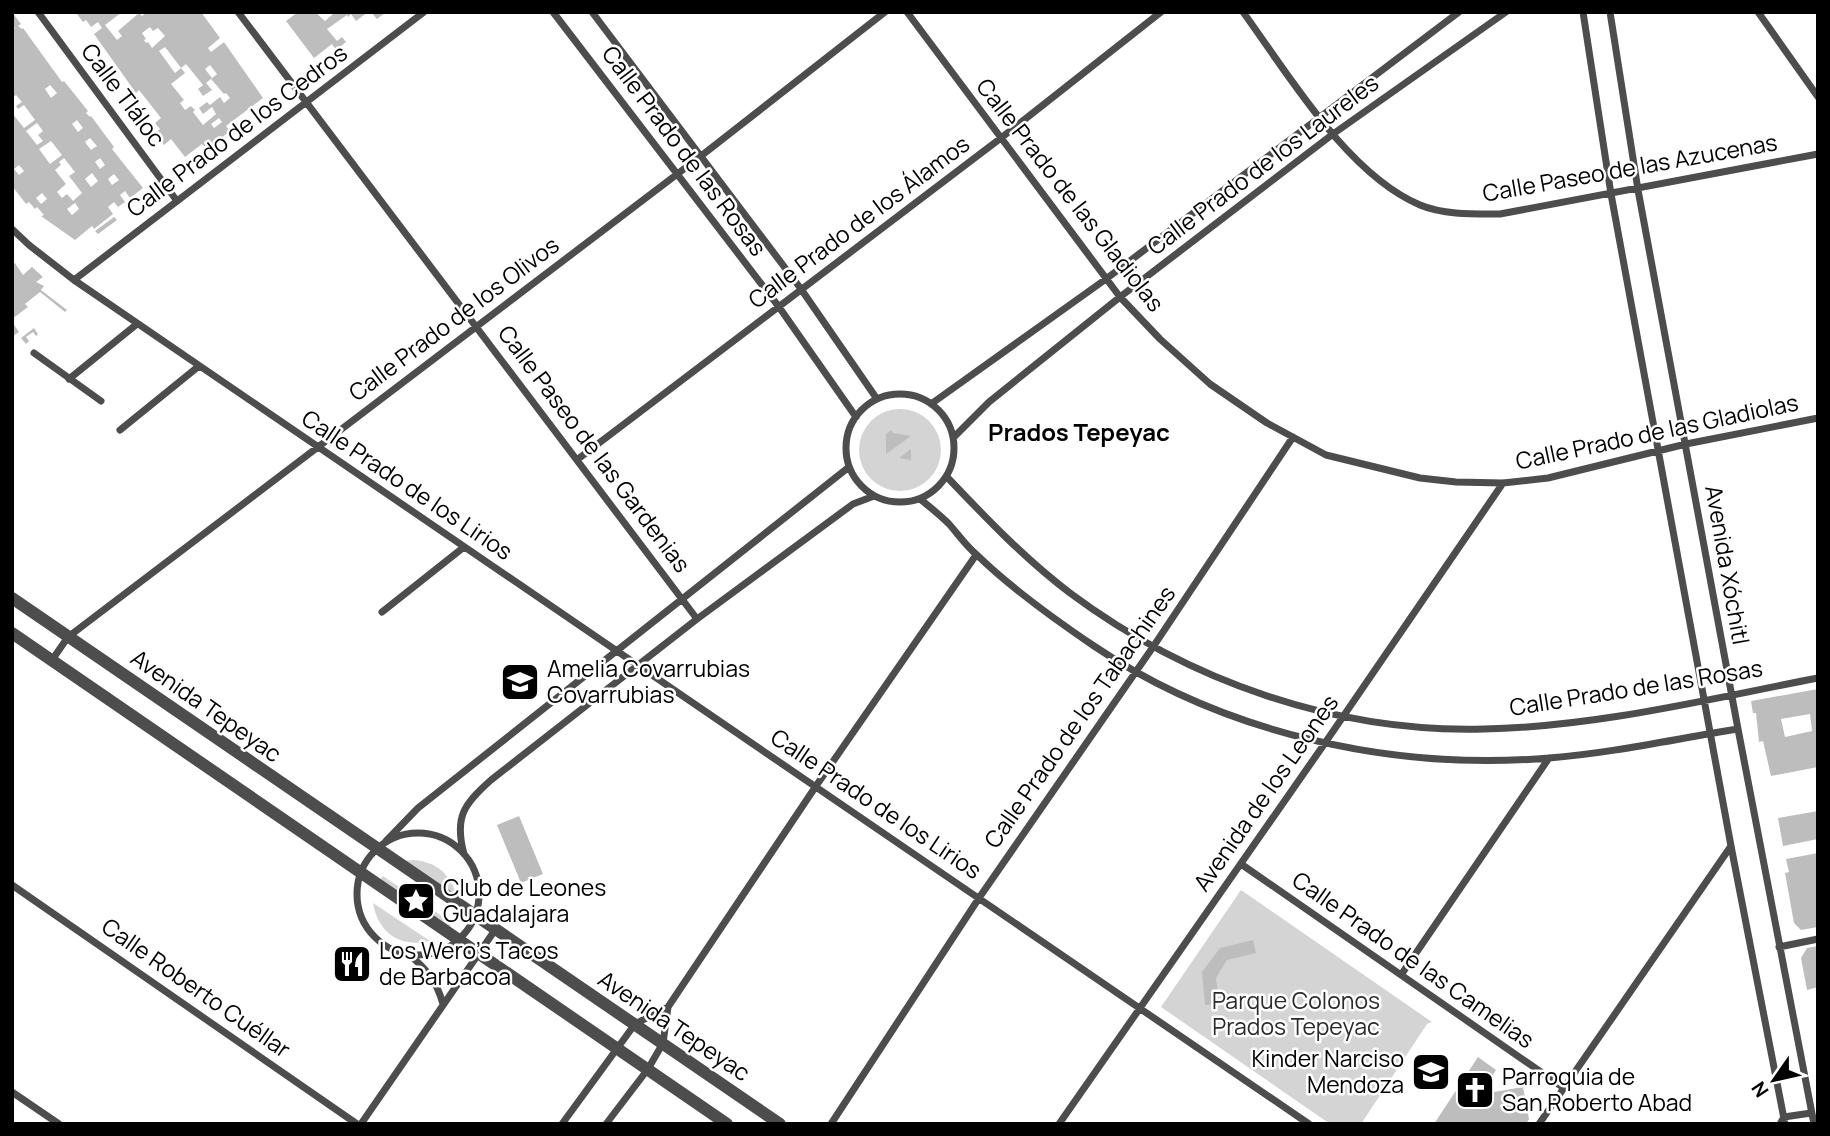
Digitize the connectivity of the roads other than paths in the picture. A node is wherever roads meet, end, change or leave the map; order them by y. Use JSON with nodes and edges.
{"nodes":[{"id":1,"x":38,"y":12,"type":"edge"},
{"id":2,"x":238,"y":12,"type":"edge"},
{"id":3,"x":424,"y":12,"type":"edge"},
{"id":4,"x":553,"y":12,"type":"edge"},
{"id":5,"x":592,"y":12,"type":"edge"},
{"id":6,"x":885,"y":12,"type":"edge"},
{"id":7,"x":907,"y":12,"type":"edge"},
{"id":8,"x":1161,"y":12,"type":"edge"},
{"id":9,"x":1243,"y":12,"type":"edge"},
{"id":10,"x":1459,"y":12,"type":"edge"},
{"id":11,"x":1506,"y":12,"type":"edge"},
{"id":12,"x":1583,"y":12,"type":"edge"},
{"id":13,"x":1610,"y":12,"type":"edge"},
{"id":14,"x":1758,"y":12,"type":"edge"},
{"id":15,"x":1818,"y":97,"type":"edge"},
{"id":16,"x":306,"y":102,"type":"junction"},
{"id":17,"x":1320,"y":117,"type":"junction"},
{"id":18,"x":1333,"y":134,"type":"junction"},
{"id":19,"x":1001,"y":138,"type":"junction"},
{"id":20,"x":701,"y":156,"type":"junction"},
{"id":21,"x":1817,"y":156,"type":"edge"},
{"id":22,"x":677,"y":174,"type":"junction"},
{"id":23,"x":1638,"y":190,"type":"junction"},
{"id":24,"x":1611,"y":194,"type":"junction"},
{"id":25,"x":177,"y":201,"type":"junction"},
{"id":26,"x":12,"y":229,"type":"edge"},
{"id":27,"x":1106,"y":279,"type":"junction"},
{"id":28,"x":74,"y":280,"type":"junction"},
{"id":29,"x":801,"y":289,"type":"junction"},
{"id":30,"x":1120,"y":297,"type":"junction"},
{"id":31,"x":779,"y":307,"type":"junction"},
{"id":32,"x":137,"y":324,"type":"junction"},
{"id":33,"x":477,"y":326,"type":"junction"},
{"id":34,"x":34,"y":353,"type":"dead end"},
{"id":35,"x":199,"y":366,"type":"junction"},
{"id":36,"x":69,"y":379,"type":"junction"},
{"id":37,"x":877,"y":399,"type":"junction"},
{"id":38,"x":101,"y":401,"type":"dead end"},
{"id":39,"x":931,"y":404,"type":"junction"},
{"id":40,"x":856,"y":417,"type":"junction"},
{"id":41,"x":1818,"y":418,"type":"edge"},
{"id":42,"x":120,"y":430,"type":"dead end"},
{"id":43,"x":954,"y":437,"type":"junction"},
{"id":44,"x":1293,"y":437,"type":"junction"},
{"id":45,"x":1686,"y":444,"type":"junction"},
{"id":46,"x":318,"y":447,"type":"junction"},
{"id":47,"x":1658,"y":452,"type":"junction"},
{"id":48,"x":578,"y":459,"type":"junction"},
{"id":49,"x":849,"y":467,"type":"junction"},
{"id":50,"x":947,"y":477,"type":"junction"},
{"id":51,"x":1503,"y":483,"type":"junction"},
{"id":52,"x":874,"y":496,"type":"junction"},
{"id":53,"x":920,"y":499,"type":"junction"},
{"id":54,"x":464,"y":547,"type":"junction"},
{"id":55,"x":976,"y":555,"type":"junction"},
{"id":56,"x":12,"y":598,"type":"edge"},
{"id":57,"x":682,"y":599,"type":"junction"},
{"id":58,"x":382,"y":612,"type":"dead end"},
{"id":59,"x":697,"y":619,"type":"junction"},
{"id":60,"x":12,"y":633,"type":"edge"},
{"id":61,"x":68,"y":637,"type":"junction"},
{"id":62,"x":1153,"y":647,"type":"junction"},
{"id":63,"x":617,"y":651,"type":"junction"},
{"id":64,"x":52,"y":660,"type":"junction"},
{"id":65,"x":637,"y":665,"type":"junction"},
{"id":66,"x":1136,"y":671,"type":"junction"},
{"id":67,"x":1818,"y":678,"type":"edge"},
{"id":68,"x":1731,"y":694,"type":"junction"},
{"id":69,"x":1705,"y":699,"type":"junction"},
{"id":70,"x":1343,"y":718,"type":"junction"},
{"id":71,"x":1738,"y":729,"type":"junction"},
{"id":72,"x":1711,"y":733,"type":"junction"},
{"id":73,"x":1325,"y":743,"type":"junction"},
{"id":74,"x":1549,"y":758,"type":"junction"},
{"id":75,"x":816,"y":786,"type":"junction"},
{"id":76,"x":381,"y":845,"type":"junction"},
{"id":77,"x":1731,"y":846,"type":"junction"},
{"id":78,"x":464,"y":855,"type":"junction"},
{"id":79,"x":1241,"y":864,"type":"junction"},
{"id":80,"x":360,"y":872,"type":"junction"},
{"id":81,"x":12,"y":885,"type":"edge"},
{"id":82,"x":979,"y":898,"type":"junction"},
{"id":83,"x":474,"y":916,"type":"junction"},
{"id":84,"x":495,"y":930,"type":"junction"},
{"id":85,"x":458,"y":939,"type":"junction"},
{"id":86,"x":1818,"y":939,"type":"edge"},
{"id":87,"x":1779,"y":947,"type":"junction"},
{"id":88,"x":479,"y":953,"type":"junction"},
{"id":89,"x":407,"y":954,"type":"junction"},
{"id":90,"x":1401,"y":975,"type":"junction"},
{"id":91,"x":443,"y":1004,"type":"junction"},
{"id":92,"x":668,"y":1007,"type":"junction"},
{"id":93,"x":1140,"y":1008,"type":"junction"},
{"id":94,"x":635,"y":1024,"type":"junction"},
{"id":95,"x":663,"y":1043,"type":"junction"},
{"id":96,"x":617,"y":1048,"type":"junction"},
{"id":97,"x":648,"y":1069,"type":"junction"},
{"id":98,"x":1564,"y":1088,"type":"junction"},
{"id":99,"x":12,"y":1092,"type":"edge"},
{"id":100,"x":1811,"y":1112,"type":"junction"},
{"id":101,"x":1304,"y":1122,"type":"edge"},
{"id":102,"x":1783,"y":1122,"type":"edge"},
{"id":103,"x":59,"y":1124,"type":"edge"},
{"id":104,"x":359,"y":1124,"type":"edge"},
{"id":105,"x":562,"y":1124,"type":"edge"},
{"id":106,"x":606,"y":1124,"type":"edge"},
{"id":107,"x":727,"y":1124,"type":"edge"},
{"id":108,"x":780,"y":1124,"type":"edge"},
{"id":109,"x":831,"y":1124,"type":"edge"},
{"id":110,"x":1059,"y":1124,"type":"edge"},
{"id":111,"x":1539,"y":1124,"type":"edge"},
{"id":112,"x":1814,"y":1124,"type":"edge"}],
"edges":[{"from":1,"to":25,"type":"street","name":"Calle Tláloc"},
{"from":2,"to":16,"type":"street","name":"Calle Paseo de las Gardenias"},
{"from":3,"to":16,"type":"street","name":"Calle Prado de los Cedros"},
{"from":4,"to":22,"type":"street","name":"Calle Prado de las Rosas"},
{"from":5,"to":20,"type":"street","name":"Calle Prado de las Rosas"},
{"from":6,"to":20,"type":"street","name":"Calle Prado de los Olivos"},
{"from":7,"to":19,"type":"street","name":"Calle Prado de las Gladiolas"},
{"from":8,"to":19,"type":"street","name":"Calle Prado de los Álamos"},
{"from":9,"to":17,"type":"street","name":"Calle Paseo de las Azucenas"},
{"from":10,"to":17,"type":"street","name":"Calle Prado de los Laureles"},
{"from":11,"to":18,"type":"street","name":"Calle Prado de los Laureles"},
{"from":12,"to":24,"type":"street","name":"Avenida Xóchitl"},
{"from":13,"to":23,"type":"street","name":"Avenida Xóchitl"},
{"from":14,"to":15,"type":"street"},
{"from":16,"to":25,"type":"street","name":"Calle Prado de los Cedros"},
{"from":16,"to":33,"type":"street","name":"Calle Paseo de las Gardenias"},
{"from":17,"to":18,"type":"street","name":"Calle Paseo de las Azucenas"},
{"from":17,"to":27,"type":"street","name":"Calle Prado de los Laureles"},
{"from":18,"to":24,"type":"street","name":"Calle Paseo de las Azucenas"},
{"from":18,"to":30,"type":"street","name":"Calle Prado de los Laureles"},
{"from":19,"to":27,"type":"street","name":"Calle Prado de las Gladiolas"},
{"from":19,"to":29,"type":"street","name":"Calle Prado de los Álamos"},
{"from":20,"to":22,"type":"street","name":"Calle Prado de los Olivos"},
{"from":20,"to":29,"type":"street","name":"Calle Prado de las Rosas"},
{"from":21,"to":23,"type":"street","name":"Calle Paseo de las Azucenas"},
{"from":22,"to":31,"type":"street","name":"Calle Prado de las Rosas"},
{"from":22,"to":33,"type":"street","name":"Calle Prado de los Olivos"},
{"from":23,"to":24,"type":"street","name":"Calle Paseo de las Azucenas"},
{"from":23,"to":45,"type":"street","name":"Avenida Xóchitl"},
{"from":24,"to":47,"type":"street","name":"Avenida Xóchitl"},
{"from":25,"to":28,"type":"street","name":"Calle Prado de los Cedros"},
{"from":26,"to":28,"type":"street","name":"Calle Prado de los Lirios"},
{"from":27,"to":30,"type":"street","name":"Calle Prado de las Gladiolas"},
{"from":27,"to":39,"type":"street","name":"Calle Prado de los Laureles"},
{"from":28,"to":32,"type":"street","name":"Calle Prado de los Lirios"},
{"from":29,"to":31,"type":"street","name":"Calle Prado de los Álamos"},
{"from":29,"to":37,"type":"street","name":"Calle Prado de las Rosas"},
{"from":30,"to":43,"type":"street","name":"Calle Prado de los Laureles"},
{"from":30,"to":44,"type":"street","name":"Calle Prado de las Gladiolas"},
{"from":31,"to":40,"type":"street","name":"Calle Prado de las Rosas"},
{"from":31,"to":48,"type":"street","name":"Calle Prado de los Álamos"},
{"from":32,"to":35,"type":"street","name":"Calle Prado de los Lirios"},
{"from":32,"to":36,"type":"street"},
{"from":33,"to":46,"type":"street","name":"Calle Prado de los Olivos"},
{"from":33,"to":48,"type":"street","name":"Calle Paseo de las Gardenias"},
{"from":34,"to":36,"type":"street"},
{"from":35,"to":42,"type":"street"},
{"from":35,"to":46,"type":"street","name":"Calle Prado de los Lirios"},
{"from":36,"to":38,"type":"street"},
{"from":37,"to":39,"type":"street"},
{"from":37,"to":40,"type":"street"},
{"from":39,"to":43,"type":"street"},
{"from":40,"to":49,"type":"street"},
{"from":41,"to":45,"type":"street","name":"Calle Prado de las Gladiolas"},
{"from":43,"to":50,"type":"street"},
{"from":44,"to":51,"type":"street","name":"Calle Prado de las Gladiolas"},
{"from":44,"to":62,"type":"street","name":"Calle Prado de los Tabachines"},
{"from":45,"to":47,"type":"street","name":"Calle Prado de las Gladiolas"},
{"from":45,"to":68,"type":"street","name":"Avenida Xóchitl"},
{"from":46,"to":54,"type":"street","name":"Calle Prado de los Lirios"},
{"from":46,"to":61,"type":"street","name":"Calle Prado de los Olivos"},
{"from":47,"to":51,"type":"street","name":"Calle Prado de las Gladiolas"},
{"from":47,"to":69,"type":"street","name":"Avenida Xóchitl"},
{"from":48,"to":57,"type":"street","name":"Calle Paseo de las Gardenias"},
{"from":49,"to":52,"type":"street"},
{"from":49,"to":57,"type":"street"},
{"from":50,"to":53,"type":"street"},
{"from":50,"to":62,"type":"street","name":"Calle Prado de las Rosas"},
{"from":51,"to":70,"type":"street","name":"Avenida de los Leones"},
{"from":52,"to":53,"type":"street"},
{"from":52,"to":59,"type":"street"},
{"from":53,"to":55,"type":"street"},
{"from":54,"to":58,"type":"street"},
{"from":54,"to":63,"type":"street","name":"Calle Prado de los Lirios"},
{"from":55,"to":66,"type":"street"},
{"from":55,"to":75,"type":"street"},
{"from":56,"to":61,"type":"street","name":"Avenida Tepeyac"},
{"from":57,"to":59,"type":"street","name":"Calle Paseo de las Gardenias"},
{"from":57,"to":63,"type":"street"},
{"from":59,"to":65,"type":"street"},
{"from":60,"to":64,"type":"street"},
{"from":61,"to":64,"type":"street","name":"Calle Prado de los Olivos"},
{"from":61,"to":76,"type":"street","name":"Avenida Tepeyac"},
{"from":62,"to":66,"type":"street","name":"Calle Prado de los Tabachines"},
{"from":62,"to":70,"type":"street","name":"Calle Prado de las Rosas"},
{"from":63,"to":65,"type":"street","name":"Calle Prado de los Lirios"},
{"from":63,"to":76,"type":"street"},
{"from":64,"to":80,"type":"street"},
{"from":65,"to":75,"type":"street","name":"Calle Prado de los Lirios"},
{"from":65,"to":78,"type":"street"},
{"from":66,"to":73,"type":"street"},
{"from":66,"to":82,"type":"street","name":"Calle Prado de los Tabachines"},
{"from":67,"to":68,"type":"street","name":"Calle Prado de las Rosas"},
{"from":68,"to":69,"type":"street","name":"Calle Prado de las Rosas"},
{"from":68,"to":71,"type":"street","name":"Avenida Xóchitl"},
{"from":69,"to":70,"type":"street","name":"Calle Prado de las Rosas"},
{"from":69,"to":72,"type":"street","name":"Avenida Xóchitl"},
{"from":70,"to":73,"type":"street","name":"Avenida de los Leones"},
{"from":71,"to":72,"type":"street"},
{"from":71,"to":87,"type":"street","name":"Avenida Xóchitl"},
{"from":72,"to":74,"type":"street"},
{"from":72,"to":77,"type":"street","name":"Avenida Xóchitl"},
{"from":73,"to":74,"type":"street"},
{"from":73,"to":79,"type":"street","name":"Avenida de los Leones"},
{"from":74,"to":90,"type":"street"},
{"from":75,"to":82,"type":"street","name":"Calle Prado de los Lirios"},
{"from":75,"to":92,"type":"street"},
{"from":76,"to":78,"type":"street"},
{"from":76,"to":80,"type":"street"},
{"from":76,"to":83,"type":"street","name":"Avenida Tepeyac"},
{"from":77,"to":98,"type":"street"},
{"from":77,"to":102,"type":"street","name":"Avenida Xóchitl"},
{"from":78,"to":83,"type":"street"},
{"from":79,"to":90,"type":"street","name":"Calle Prado de las Camelias"},
{"from":79,"to":93,"type":"street","name":"Avenida de los Leones"},
{"from":80,"to":85,"type":"street"},
{"from":80,"to":89,"type":"street"},
{"from":81,"to":104,"type":"street","name":"Calle Roberto Cuéllar"},
{"from":82,"to":93,"type":"street","name":"Calle Prado de los Lirios"},
{"from":82,"to":109,"type":"street","name":"Calle Prado de los Tabachines"},
{"from":83,"to":84,"type":"street","name":"Avenida Tepeyac"},
{"from":83,"to":85,"type":"street"},
{"from":84,"to":88,"type":"street"},
{"from":84,"to":94,"type":"street","name":"Avenida Tepeyac"},
{"from":85,"to":88,"type":"street"},
{"from":85,"to":89,"type":"street"},
{"from":86,"to":87,"type":"street"},
{"from":87,"to":100,"type":"street","name":"Avenida Xóchitl"},
{"from":88,"to":91,"type":"street"},
{"from":88,"to":96,"type":"street"},
{"from":89,"to":91,"type":"street"},
{"from":90,"to":98,"type":"street","name":"Calle Prado de las Camelias"},
{"from":91,"to":104,"type":"street"},
{"from":92,"to":94,"type":"street"},
{"from":92,"to":95,"type":"street"},
{"from":93,"to":101,"type":"street","name":"Calle Prado de los Lirios"},
{"from":93,"to":110,"type":"street","name":"Avenida de los Leones"},
{"from":94,"to":95,"type":"street","name":"Avenida Tepeyac"},
{"from":94,"to":96,"type":"street"},
{"from":95,"to":97,"type":"street"},
{"from":95,"to":108,"type":"street","name":"Avenida Tepeyac"},
{"from":96,"to":97,"type":"street"},
{"from":96,"to":105,"type":"street"},
{"from":97,"to":106,"type":"street"},
{"from":97,"to":107,"type":"street"},
{"from":98,"to":111,"type":"street"},
{"from":99,"to":103,"type":"street"},
{"from":100,"to":102,"type":"street"},
{"from":100,"to":112,"type":"street","name":"Avenida Xóchitl"}]}
